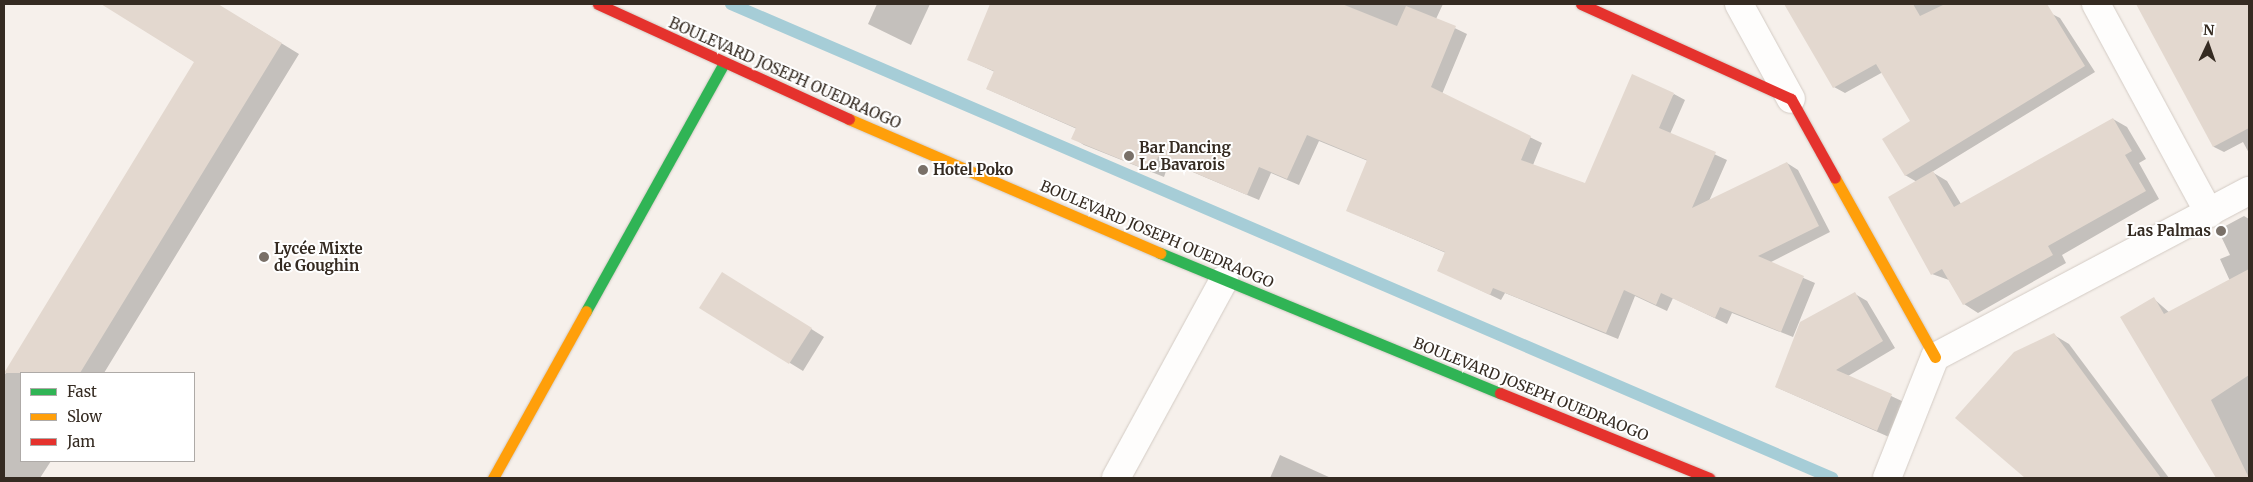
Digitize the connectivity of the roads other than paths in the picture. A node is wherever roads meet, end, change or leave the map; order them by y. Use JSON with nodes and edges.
{"nodes":[{"id":1,"x":598,"y":4,"type":"edge"},
{"id":2,"x":1581,"y":4,"type":"edge"},
{"id":3,"x":1739,"y":4,"type":"edge"},
{"id":4,"x":2096,"y":4,"type":"edge"},
{"id":5,"x":723,"y":65,"type":"junction"},
{"id":6,"x":1792,"y":99,"type":"junction"},
{"id":7,"x":2249,"y":191,"type":"edge"},
{"id":8,"x":2208,"y":213,"type":"junction"},
{"id":9,"x":1224,"y":280,"type":"junction"},
{"id":10,"x":1935,"y":357,"type":"junction"},
{"id":11,"x":493,"y":478,"type":"edge"},
{"id":12,"x":1116,"y":478,"type":"edge"},
{"id":13,"x":1709,"y":478,"type":"edge"},
{"id":14,"x":1887,"y":478,"type":"edge"}],
"edges":[{"from":1,"to":5,"type":"street","name":"BOULEVARD JOSEPH OUEDRAOGO"},
{"from":2,"to":6,"type":"street"},
{"from":3,"to":6,"type":"street"},
{"from":4,"to":8,"type":"street"},
{"from":5,"to":9,"type":"street","name":"BOULEVARD JOSEPH OUEDRAOGO"},
{"from":5,"to":11,"type":"street"},
{"from":6,"to":10,"type":"street"},
{"from":7,"to":8,"type":"street"},
{"from":8,"to":10,"type":"street"},
{"from":9,"to":12,"type":"street"},
{"from":9,"to":13,"type":"street","name":"BOULEVARD JOSEPH OUEDRAOGO"},
{"from":10,"to":14,"type":"street"}]}
